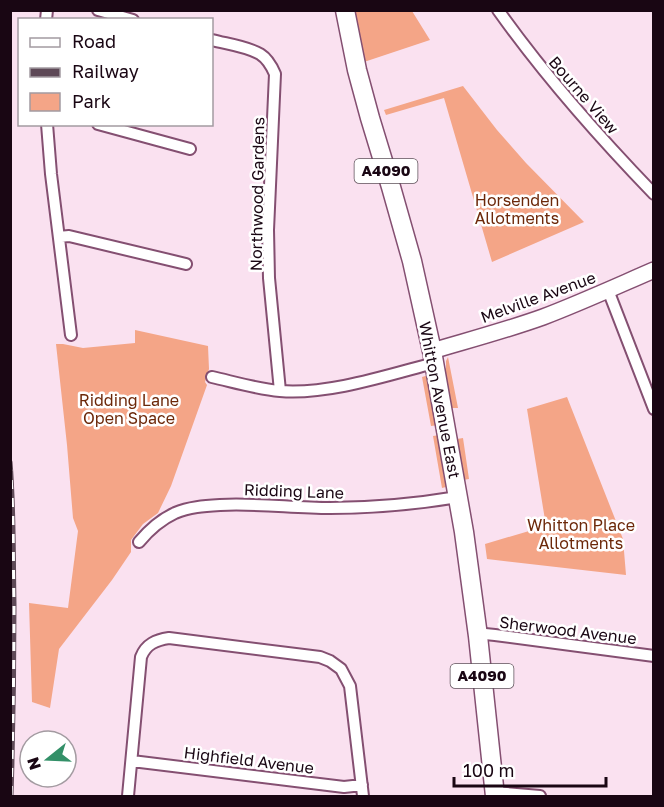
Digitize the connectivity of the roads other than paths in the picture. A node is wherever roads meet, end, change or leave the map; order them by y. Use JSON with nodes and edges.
{"nodes":[{"id":1,"x":98,"y":10,"type":"edge"},
{"id":2,"x":345,"y":10,"type":"edge"},
{"id":3,"x":498,"y":10,"type":"edge"},
{"id":4,"x":126,"y":18,"type":"edge"},
{"id":5,"x":213,"y":40,"type":"edge"},
{"id":6,"x":47,"y":126,"type":"edge"},
{"id":7,"x":105,"y":126,"type":"edge"},
{"id":8,"x":190,"y":149,"type":"dead end"},
{"id":9,"x":654,"y":194,"type":"edge"},
{"id":10,"x":59,"y":237,"type":"junction"},
{"id":11,"x":186,"y":264,"type":"dead end"},
{"id":12,"x":654,"y":270,"type":"edge"},
{"id":13,"x":608,"y":290,"type":"junction"},
{"id":14,"x":71,"y":335,"type":"dead end"},
{"id":15,"x":433,"y":357,"type":"junction"},
{"id":16,"x":212,"y":377,"type":"dead end"},
{"id":17,"x":280,"y":391,"type":"junction"},
{"id":18,"x":654,"y":409,"type":"edge"},
{"id":19,"x":458,"y":496,"type":"junction"},
{"id":20,"x":139,"y":542,"type":"dead end"},
{"id":21,"x":478,"y":636,"type":"junction"},
{"id":22,"x":654,"y":656,"type":"edge"},
{"id":23,"x":132,"y":761,"type":"junction"},
{"id":24,"x":363,"y":791,"type":"edge"},
{"id":25,"x":495,"y":794,"type":"edge"},
{"id":26,"x":128,"y":796,"type":"edge"},
{"id":27,"x":540,"y":796,"type":"edge"}],
"edges":[{"from":1,"to":4,"type":"street"},
{"from":2,"to":15,"type":"main road","name":"Whitton Avenue East","number":"A4090"},
{"from":3,"to":9,"type":"street","name":"Bourne View"},
{"from":5,"to":17,"type":"street","name":"Northwood Gardens"},
{"from":6,"to":10,"type":"street"},
{"from":7,"to":8,"type":"street"},
{"from":10,"to":11,"type":"street"},
{"from":10,"to":14,"type":"street"},
{"from":12,"to":13,"type":"street","name":"Melville Avenue"},
{"from":13,"to":15,"type":"street","name":"Melville Avenue"},
{"from":13,"to":18,"type":"street"},
{"from":15,"to":17,"type":"street"},
{"from":15,"to":19,"type":"main road","name":"Whitton Avenue East","number":"A4090"},
{"from":16,"to":17,"type":"street"},
{"from":19,"to":20,"type":"street","name":"Ridding Lane"},
{"from":19,"to":21,"type":"main road","name":"Whitton Avenue East","number":"A4090"},
{"from":21,"to":22,"type":"street","name":"Sherwood Avenue"},
{"from":21,"to":25,"type":"main road","name":"Whitton Avenue East","number":"A4090"},
{"from":23,"to":24,"type":"street","name":"Highfield Avenue"},
{"from":23,"to":24,"type":"street"},
{"from":23,"to":26,"type":"street"},
{"from":25,"to":27,"type":"street"}]}
